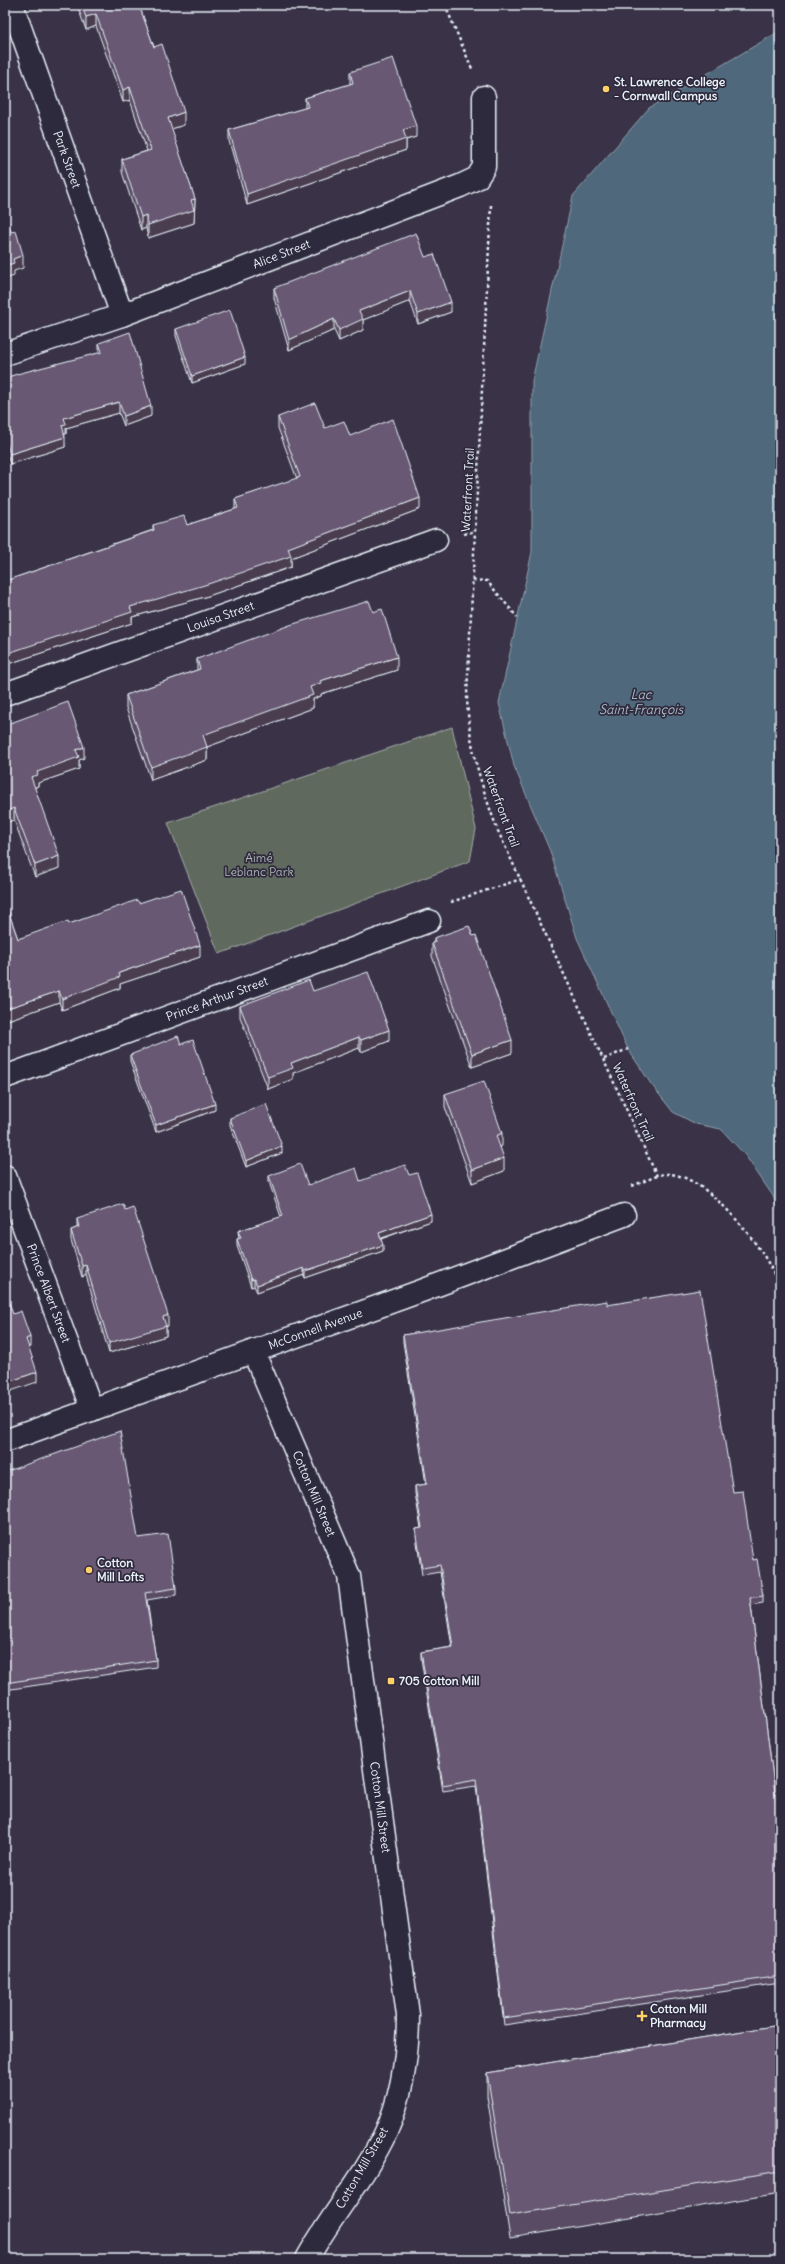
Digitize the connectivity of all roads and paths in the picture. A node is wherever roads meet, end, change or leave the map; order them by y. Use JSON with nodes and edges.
{"nodes":[{"id":1,"x":12,"y":5,"type":"edge"},
{"id":2,"x":446,"y":5,"type":"edge"},
{"id":3,"x":484,"y":97,"type":"joint"},
{"id":4,"x":484,"y":167,"type":"junction"},
{"id":5,"x":122,"y":315,"type":"junction"},
{"id":6,"x":5,"y":354,"type":"edge"},
{"id":7,"x":436,"y":540,"type":"dead end"},
{"id":8,"x":473,"y":580,"type":"junction"},
{"id":9,"x":517,"y":617,"type":"dead end"},
{"id":10,"x":5,"y":694,"type":"edge"},
{"id":11,"x":520,"y":879,"type":"junction"},
{"id":12,"x":429,"y":921,"type":"joint"},
{"id":13,"x":628,"y":1049,"type":"dead end"},
{"id":14,"x":604,"y":1059,"type":"junction"},
{"id":15,"x":5,"y":1077,"type":"edge"},
{"id":16,"x":5,"y":1176,"type":"edge"},
{"id":17,"x":657,"y":1176,"type":"junction"},
{"id":18,"x":630,"y":1187,"type":"dead end"},
{"id":19,"x":624,"y":1214,"type":"dead end"},
{"id":20,"x":780,"y":1285,"type":"edge"},
{"id":21,"x":253,"y":1351,"type":"junction"},
{"id":22,"x":92,"y":1410,"type":"junction"},
{"id":23,"x":5,"y":1442,"type":"edge"},
{"id":24,"x":307,"y":2259,"type":"edge"}],
"edges":[{"from":1,"to":5,"type":"street","name":"Park Street"},
{"from":2,"to":3,"type":"path"},
{"from":3,"to":4,"type":"street"},
{"from":4,"to":5,"type":"street","name":"Alice Street"},
{"from":4,"to":8,"type":"path","name":"Waterfront Trail"},
{"from":5,"to":6,"type":"street","name":"Alice Street"},
{"from":7,"to":10,"type":"street","name":"Louisa Street"},
{"from":8,"to":9,"type":"path"},
{"from":8,"to":11,"type":"path","name":"Waterfront Trail"},
{"from":11,"to":12,"type":"path"},
{"from":11,"to":14,"type":"path","name":"Waterfront Trail"},
{"from":12,"to":15,"type":"street","name":"Prince Arthur Street"},
{"from":13,"to":14,"type":"path"},
{"from":14,"to":17,"type":"path","name":"Waterfront Trail"},
{"from":16,"to":22,"type":"street","name":"Prince Albert Street"},
{"from":17,"to":18,"type":"path"},
{"from":17,"to":20,"type":"path"},
{"from":19,"to":21,"type":"street","name":"McConnell Avenue"},
{"from":21,"to":22,"type":"street","name":"McConnell Avenue"},
{"from":21,"to":24,"type":"street","name":"Cotton Mill Street"},
{"from":22,"to":23,"type":"street","name":"McConnell Avenue"}]}
